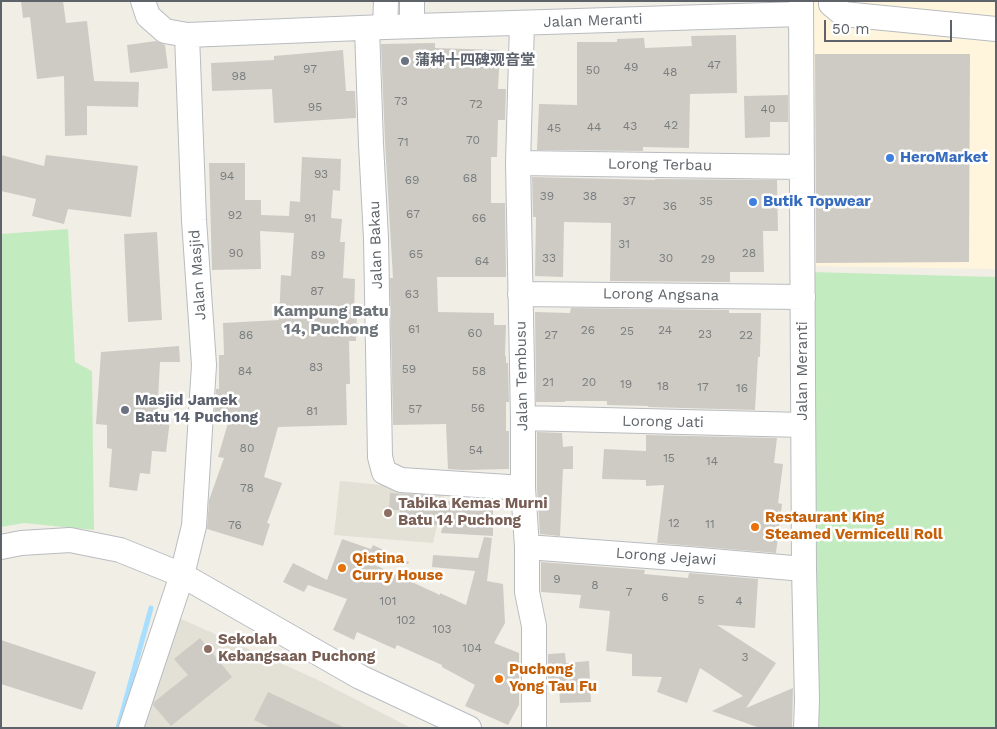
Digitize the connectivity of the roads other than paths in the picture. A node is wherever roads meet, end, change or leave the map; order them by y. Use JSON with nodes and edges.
{"nodes":[{"id":1,"x":142,"y":1,"type":"edge"},
{"id":2,"x":386,"y":1,"type":"edge"},
{"id":3,"x":412,"y":1,"type":"edge"},
{"id":4,"x":831,"y":1,"type":"edge"},
{"id":5,"x":801,"y":8,"type":"edge"},
{"id":6,"x":522,"y":23,"type":"junction"},
{"id":7,"x":412,"y":26,"type":"junction"},
{"id":8,"x":376,"y":27,"type":"junction"},
{"id":9,"x":996,"y":29,"type":"edge"},
{"id":10,"x":187,"y":35,"type":"junction"},
{"id":11,"x":518,"y":163,"type":"junction"},
{"id":12,"x":802,"y":167,"type":"junction"},
{"id":13,"x":520,"y":294,"type":"junction"},
{"id":14,"x":803,"y":297,"type":"junction"},
{"id":15,"x":523,"y":418,"type":"junction"},
{"id":16,"x":804,"y":425,"type":"junction"},
{"id":17,"x":523,"y":488,"type":"junction"},
{"id":18,"x":1,"y":547,"type":"edge"},
{"id":19,"x":527,"y":547,"type":"junction"},
{"id":20,"x":804,"y":569,"type":"junction"},
{"id":21,"x":182,"y":574,"type":"junction"},
{"id":22,"x":131,"y":728,"type":"edge"},
{"id":23,"x":468,"y":728,"type":"edge"},
{"id":24,"x":534,"y":728,"type":"edge"},
{"id":25,"x":806,"y":728,"type":"edge"}],
"edges":[{"from":1,"to":10,"type":"street"},
{"from":2,"to":8,"type":"street"},
{"from":3,"to":7,"type":"street"},
{"from":4,"to":9,"type":"street"},
{"from":5,"to":6,"type":"street","name":"Jalan Meranti"},
{"from":5,"to":12,"type":"street","name":"Jalan Meranti"},
{"from":6,"to":7,"type":"street","name":"Jalan Meranti"},
{"from":6,"to":11,"type":"street","name":"Jalan Tembusu"},
{"from":7,"to":8,"type":"street","name":"Jalan Meranti"},
{"from":8,"to":10,"type":"street","name":"Jalan Meranti"},
{"from":8,"to":17,"type":"street","name":"Jalan Bakau"},
{"from":10,"to":21,"type":"street","name":"Jalan Masjid"},
{"from":11,"to":12,"type":"street","name":"Lorong Terbau"},
{"from":11,"to":13,"type":"street","name":"Jalan Tembusu"},
{"from":12,"to":14,"type":"street","name":"Jalan Meranti"},
{"from":13,"to":14,"type":"street","name":"Lorong Angsana"},
{"from":13,"to":15,"type":"street","name":"Jalan Tembusu"},
{"from":14,"to":16,"type":"street","name":"Jalan Meranti"},
{"from":15,"to":16,"type":"street","name":"Lorong Jati"},
{"from":15,"to":17,"type":"street","name":"Jalan Tembusu"},
{"from":16,"to":20,"type":"street","name":"Jalan Meranti"},
{"from":17,"to":19,"type":"street","name":"Jalan Tembusu"},
{"from":18,"to":21,"type":"street"},
{"from":19,"to":20,"type":"street","name":"Lorong Jejawi"},
{"from":19,"to":24,"type":"street","name":"Jalan Tembusu"},
{"from":20,"to":25,"type":"street","name":"Jalan Meranti"},
{"from":21,"to":22,"type":"street","name":"Jalan Masjid"},
{"from":21,"to":23,"type":"street"}]}
